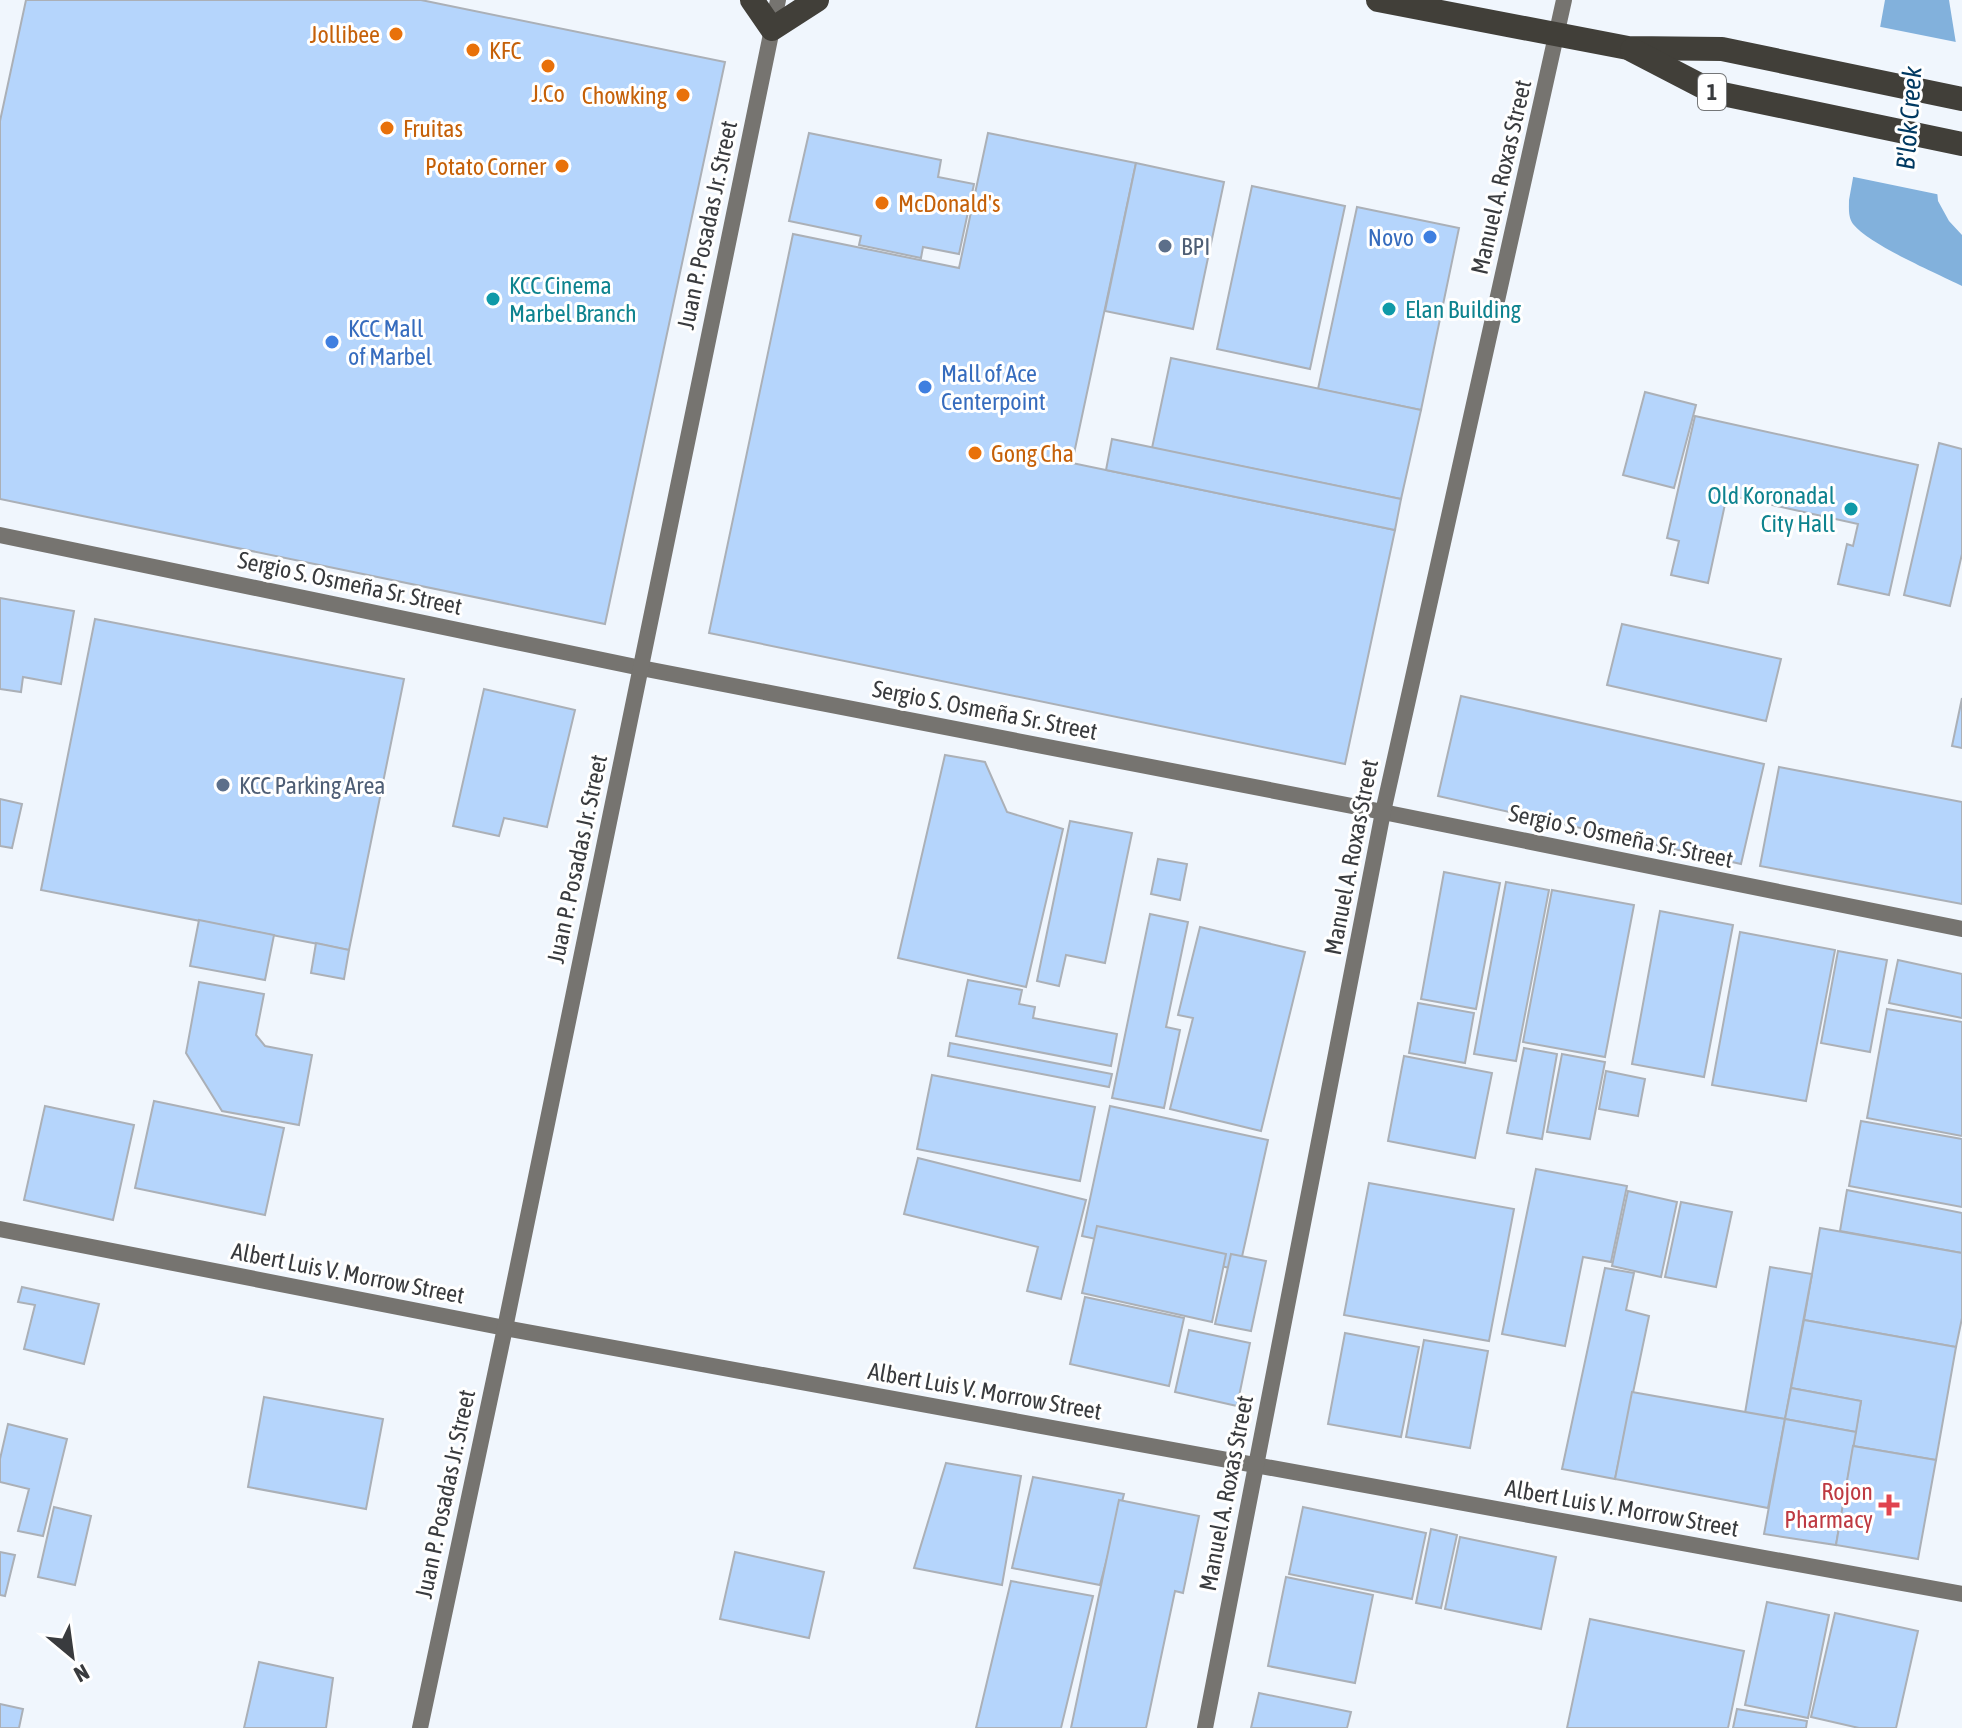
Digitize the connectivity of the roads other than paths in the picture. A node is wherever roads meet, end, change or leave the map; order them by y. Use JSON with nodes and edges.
{"nodes":[{"id":1,"x":752,"y":0,"type":"edge"},
{"id":2,"x":778,"y":0,"type":"edge"},
{"id":3,"x":817,"y":0,"type":"edge"},
{"id":4,"x":1378,"y":0,"type":"edge"},
{"id":5,"x":1564,"y":0,"type":"edge"},
{"id":6,"x":772,"y":29,"type":"junction"},
{"id":7,"x":1558,"y":34,"type":"junction"},
{"id":8,"x":1628,"y":48,"type":"junction"},
{"id":9,"x":1962,"y":99,"type":"edge"},
{"id":10,"x":1961,"y":144,"type":"edge"},
{"id":11,"x":0,"y":535,"type":"edge"},
{"id":12,"x":641,"y":668,"type":"junction"},
{"id":13,"x":1383,"y":812,"type":"junction"},
{"id":14,"x":1962,"y":929,"type":"edge"},
{"id":15,"x":0,"y":1229,"type":"edge"},
{"id":16,"x":505,"y":1328,"type":"junction"},
{"id":17,"x":1256,"y":1465,"type":"junction"},
{"id":18,"x":1962,"y":1594,"type":"edge"},
{"id":19,"x":420,"y":1728,"type":"edge"},
{"id":20,"x":1205,"y":1728,"type":"edge"}],
"edges":[{"from":1,"to":6,"type":"highway"},
{"from":2,"to":6,"type":"street","name":"Juan P. Posadas Jr. Street"},
{"from":3,"to":6,"type":"highway"},
{"from":4,"to":7,"type":"highway","number":"1"},
{"from":5,"to":7,"type":"street","name":"Manuel A. Roxas Street"},
{"from":6,"to":12,"type":"street","name":"Juan P. Posadas Jr. Street"},
{"from":7,"to":8,"type":"highway","number":"1"},
{"from":7,"to":13,"type":"street","name":"Manuel A. Roxas Street"},
{"from":8,"to":9,"type":"highway","number":"1"},
{"from":8,"to":10,"type":"highway","number":"1"},
{"from":11,"to":12,"type":"street","name":"Sergio S. Osmeña Sr. Street"},
{"from":12,"to":13,"type":"street","name":"Sergio S. Osmeña Sr. Street"},
{"from":12,"to":16,"type":"street","name":"Juan P. Posadas Jr. Street"},
{"from":13,"to":14,"type":"street","name":"Sergio S. Osmeña Sr. Street"},
{"from":13,"to":17,"type":"street","name":"Manuel A. Roxas Street"},
{"from":15,"to":16,"type":"street","name":"Albert Luis V. Morrow Street"},
{"from":16,"to":17,"type":"street","name":"Albert Luis V. Morrow Street"},
{"from":16,"to":19,"type":"street","name":"Juan P. Posadas Jr. Street"},
{"from":17,"to":18,"type":"street","name":"Albert Luis V. Morrow Street"},
{"from":17,"to":20,"type":"street","name":"Manuel A. Roxas Street"}]}
